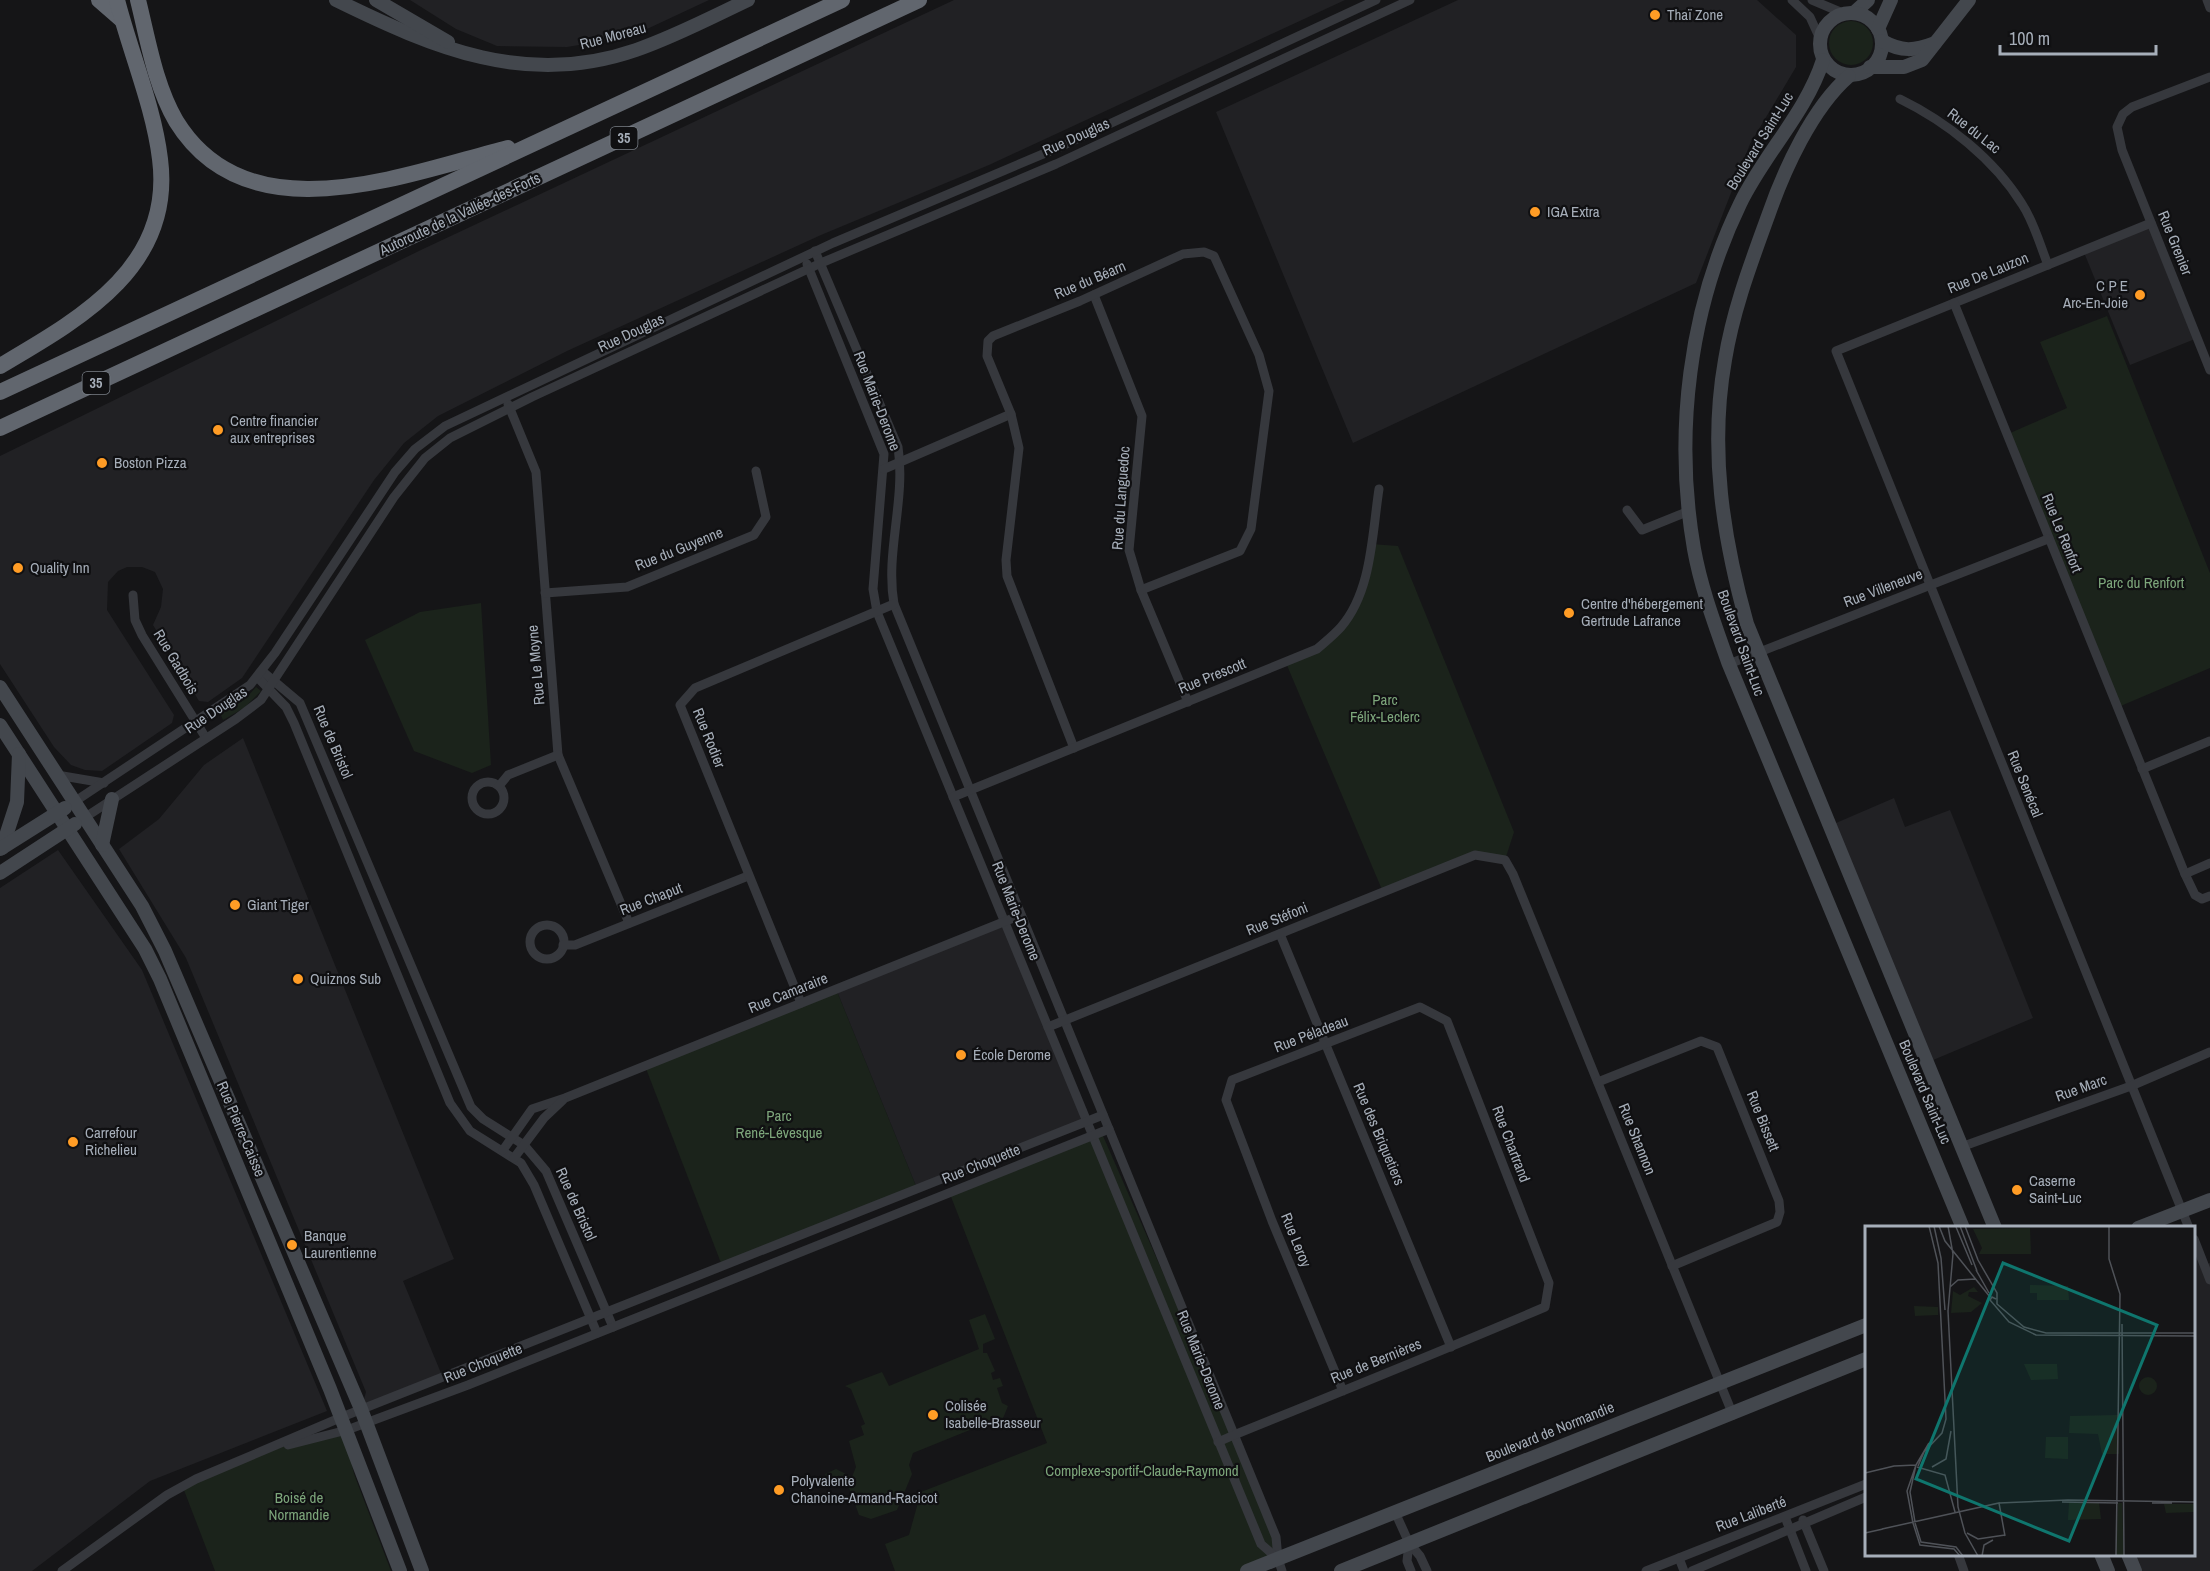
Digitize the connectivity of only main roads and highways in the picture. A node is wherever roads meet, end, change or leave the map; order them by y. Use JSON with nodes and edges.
{"nodes":[{"id":1,"x":99,"y":0,"type":"edge"},
{"id":2,"x":117,"y":0,"type":"edge"},
{"id":3,"x":138,"y":0,"type":"edge"},
{"id":4,"x":842,"y":0,"type":"edge"},
{"id":5,"x":919,"y":0,"type":"edge"},
{"id":6,"x":122,"y":20,"type":"junction"},
{"id":7,"x":546,"y":138,"type":"junction"},
{"id":8,"x":0,"y":366,"type":"edge"},
{"id":9,"x":0,"y":392,"type":"edge"},
{"id":10,"x":0,"y":428,"type":"edge"}],
"edges":[{"from":1,"to":6,"type":"highway"},
{"from":2,"to":6,"type":"highway"},
{"from":3,"to":7,"type":"highway"},
{"from":4,"to":7,"type":"highway","number":"35"},
{"from":5,"to":10,"type":"highway","name":"Autoroute de la Vallée-des-Forts","number":"35"},
{"from":6,"to":8,"type":"highway"},
{"from":7,"to":9,"type":"highway","number":"35"}]}
